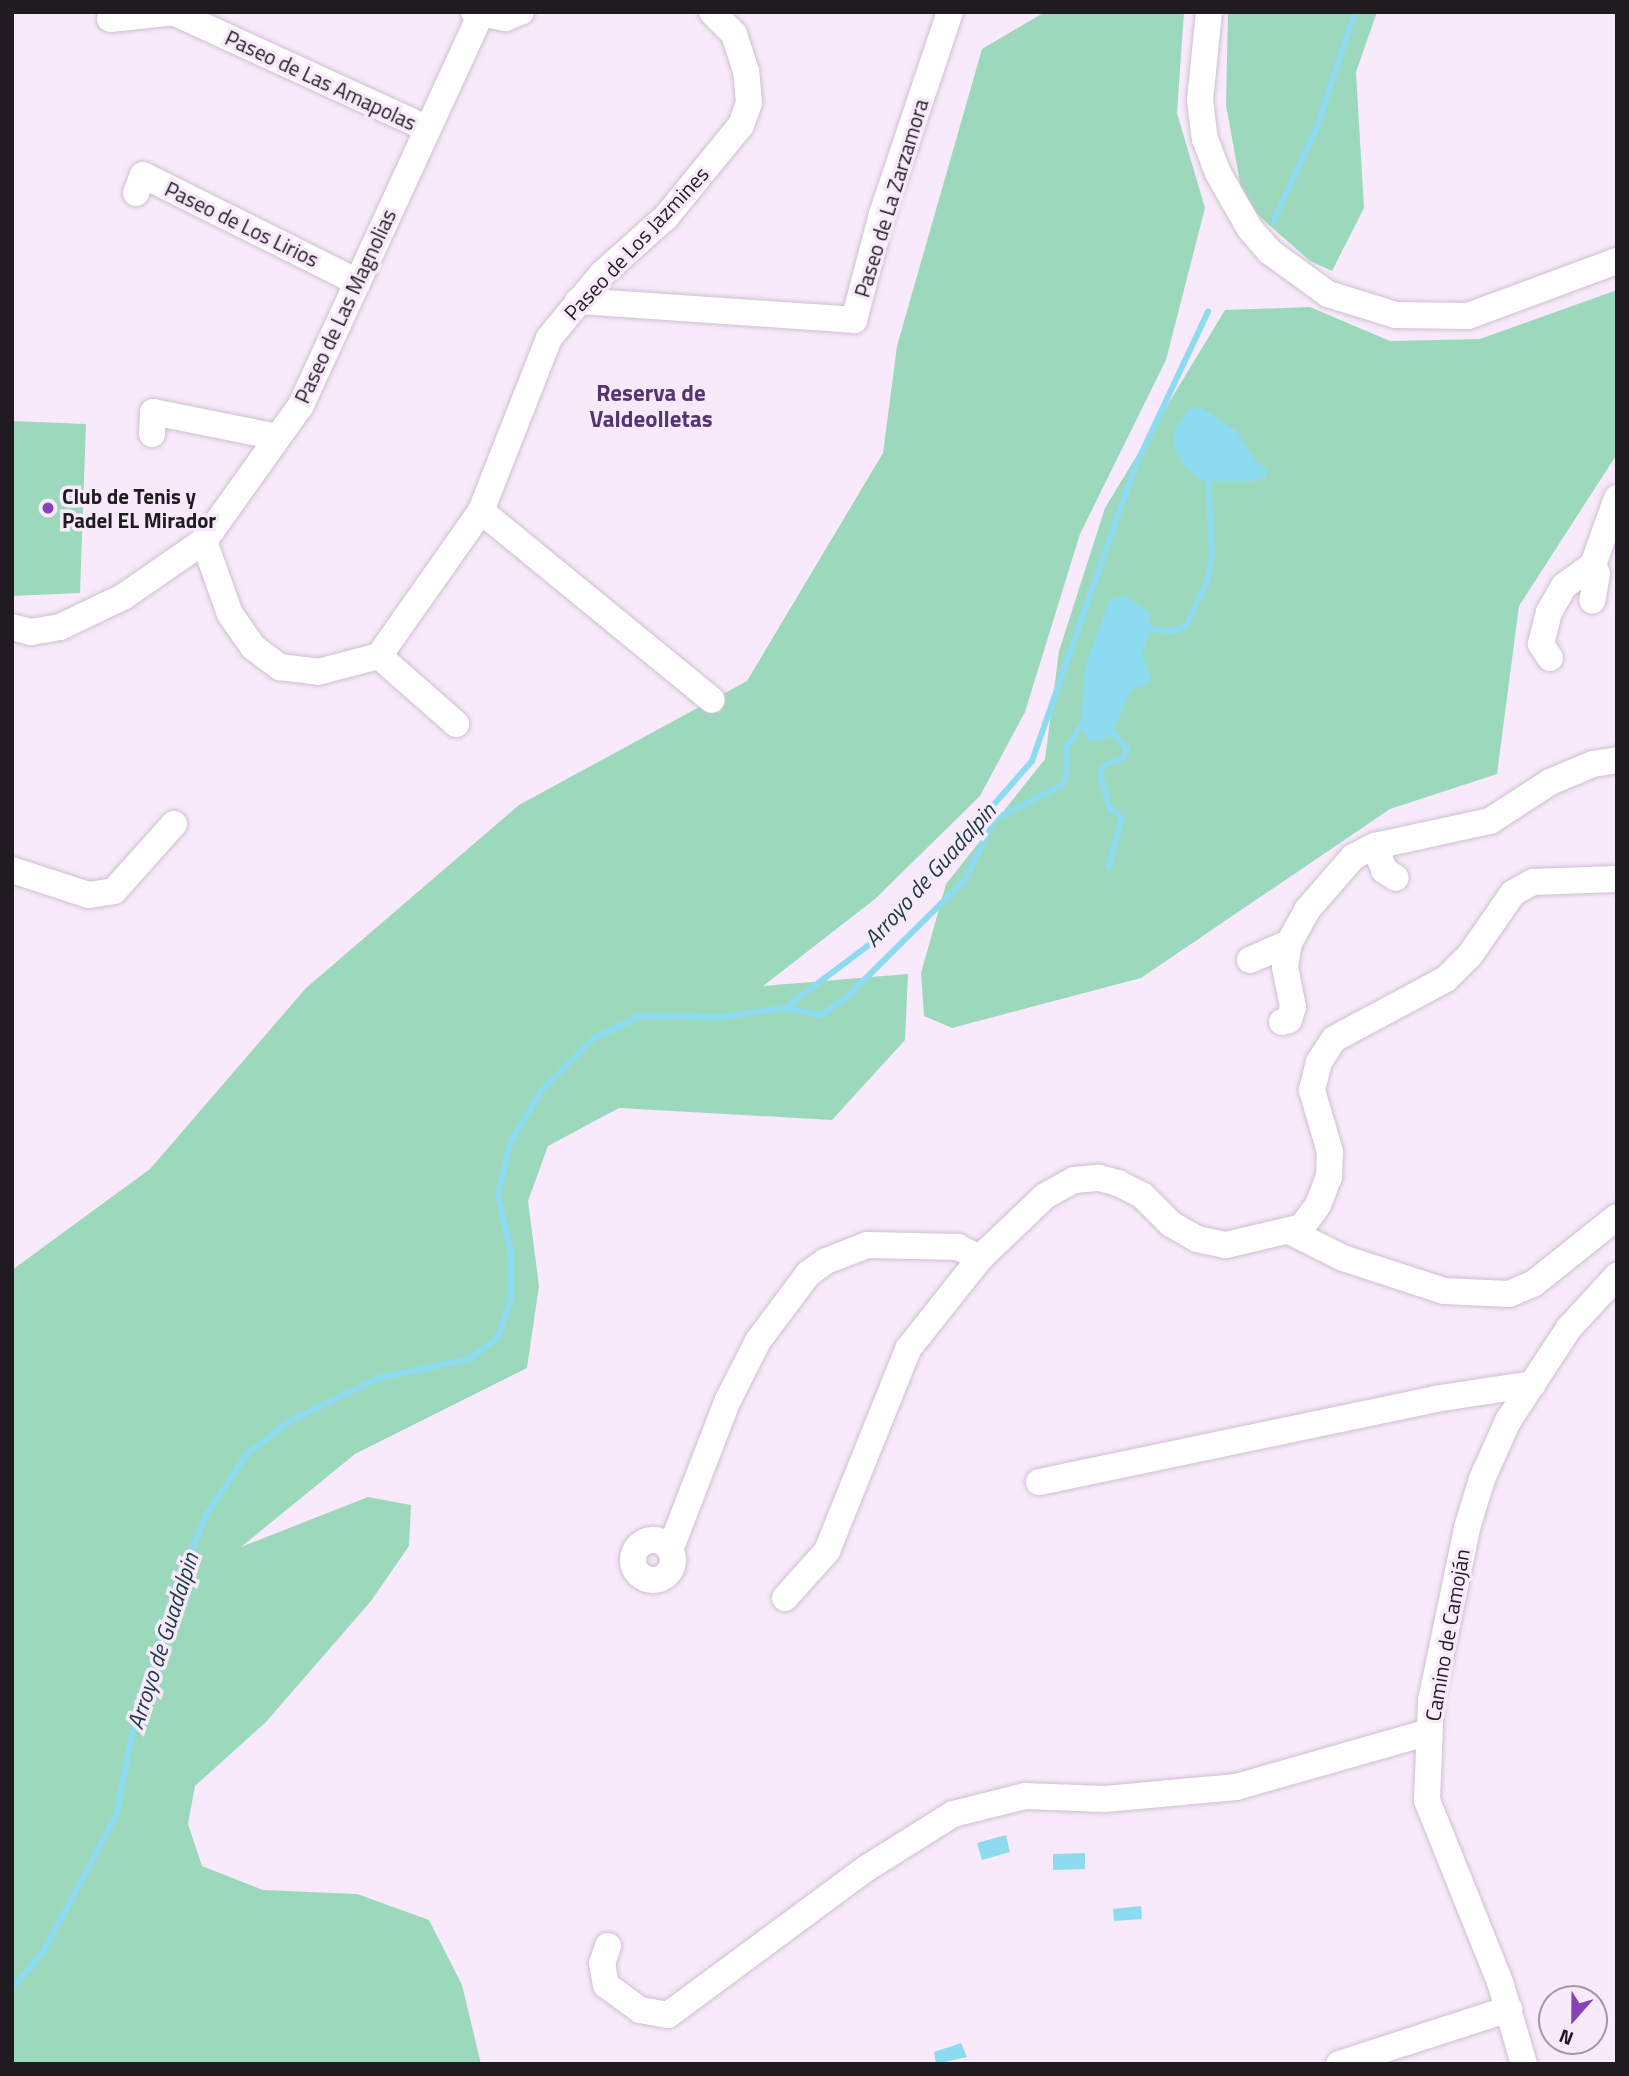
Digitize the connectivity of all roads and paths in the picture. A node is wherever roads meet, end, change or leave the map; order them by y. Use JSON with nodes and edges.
{"nodes":[{"id":1,"x":521,"y":12,"type":"edge"},
{"id":2,"x":712,"y":12,"type":"edge"},
{"id":3,"x":950,"y":12,"type":"edge"},
{"id":4,"x":1209,"y":12,"type":"edge"},
{"id":5,"x":175,"y":13,"type":"edge"},
{"id":6,"x":479,"y":13,"type":"edge"},
{"id":7,"x":110,"y":19,"type":"dead end"},
{"id":8,"x":428,"y":129,"type":"junction"},
{"id":9,"x":136,"y":193,"type":"dead end"},
{"id":10,"x":1617,"y":261,"type":"edge"},
{"id":11,"x":358,"y":282,"type":"junction"},
{"id":12,"x":578,"y":302,"type":"junction"},
{"id":13,"x":152,"y":434,"type":"dead end"},
{"id":14,"x":278,"y":437,"type":"junction"},
{"id":15,"x":1617,"y":498,"type":"edge"},
{"id":16,"x":481,"y":511,"type":"junction"},
{"id":17,"x":204,"y":541,"type":"junction"},
{"id":18,"x":1593,"y":565,"type":"junction"},
{"id":19,"x":1592,"y":601,"type":"dead end"},
{"id":20,"x":12,"y":627,"type":"edge"},
{"id":21,"x":379,"y":656,"type":"junction"},
{"id":22,"x":1550,"y":658,"type":"dead end"},
{"id":23,"x":712,"y":700,"type":"dead end"},
{"id":24,"x":457,"y":724,"type":"dead end"},
{"id":25,"x":1617,"y":760,"type":"edge"},
{"id":26,"x":174,"y":824,"type":"dead end"},
{"id":27,"x":1375,"y":846,"type":"junction"},
{"id":28,"x":12,"y":870,"type":"edge"},
{"id":29,"x":1396,"y":878,"type":"dead end"},
{"id":30,"x":1617,"y":879,"type":"edge"},
{"id":31,"x":1296,"y":939,"type":"junction"},
{"id":32,"x":1250,"y":960,"type":"dead end"},
{"id":33,"x":1282,"y":1022,"type":"dead end"},
{"id":34,"x":1617,"y":1217,"type":"edge"},
{"id":35,"x":1289,"y":1231,"type":"junction"},
{"id":36,"x":980,"y":1258,"type":"junction"},
{"id":37,"x":1617,"y":1276,"type":"edge"},
{"id":38,"x":1533,"y":1384,"type":"junction"},
{"id":39,"x":1039,"y":1482,"type":"dead end"},
{"id":40,"x":670,"y":1550,"type":"dead end"},
{"id":41,"x":785,"y":1598,"type":"dead end"},
{"id":42,"x":1429,"y":1732,"type":"junction"},
{"id":43,"x":608,"y":1946,"type":"dead end"},
{"id":44,"x":1509,"y":2009,"type":"junction"},
{"id":45,"x":1339,"y":2064,"type":"edge"},
{"id":46,"x":1524,"y":2064,"type":"edge"}],
"edges":[{"from":1,"to":6,"type":"street"},
{"from":2,"to":12,"type":"street","name":"Paseo de Los Jazmines"},
{"from":3,"to":12,"type":"street","name":"Paseo de La Zarzamora"},
{"from":4,"to":10,"type":"street"},
{"from":5,"to":7,"type":"street"},
{"from":5,"to":8,"type":"street","name":"Paseo de Las Amapolas"},
{"from":6,"to":8,"type":"street","name":"Paseo de Las Magnolias"},
{"from":8,"to":11,"type":"street","name":"Paseo de Las Magnolias"},
{"from":9,"to":11,"type":"street","name":"Paseo de Los Lirios"},
{"from":11,"to":14,"type":"street","name":"Paseo de Las Magnolias"},
{"from":12,"to":16,"type":"street","name":"Paseo de Los Jazmines"},
{"from":13,"to":14,"type":"street"},
{"from":14,"to":17,"type":"street","name":"Paseo de Las Magnolias"},
{"from":15,"to":18,"type":"street"},
{"from":16,"to":21,"type":"street","name":"Paseo de Los Jazmines"},
{"from":16,"to":23,"type":"street"},
{"from":17,"to":20,"type":"street","name":"Paseo de Las Magnolias"},
{"from":17,"to":21,"type":"street"},
{"from":18,"to":19,"type":"street"},
{"from":18,"to":22,"type":"street"},
{"from":21,"to":24,"type":"street"},
{"from":25,"to":27,"type":"street"},
{"from":26,"to":28,"type":"street"},
{"from":27,"to":29,"type":"street"},
{"from":27,"to":31,"type":"street"},
{"from":30,"to":35,"type":"street"},
{"from":31,"to":32,"type":"street"},
{"from":31,"to":33,"type":"street"},
{"from":34,"to":35,"type":"street"},
{"from":35,"to":36,"type":"street"},
{"from":36,"to":40,"type":"street"},
{"from":36,"to":41,"type":"street"},
{"from":37,"to":38,"type":"street","name":"Camino de Camoján"},
{"from":38,"to":39,"type":"street"},
{"from":38,"to":42,"type":"street","name":"Camino de Camoján"},
{"from":42,"to":43,"type":"street"},
{"from":42,"to":44,"type":"street","name":"Camino de Camoján"},
{"from":44,"to":45,"type":"street"},
{"from":44,"to":46,"type":"street","name":"Camino de Camoján"}]}
